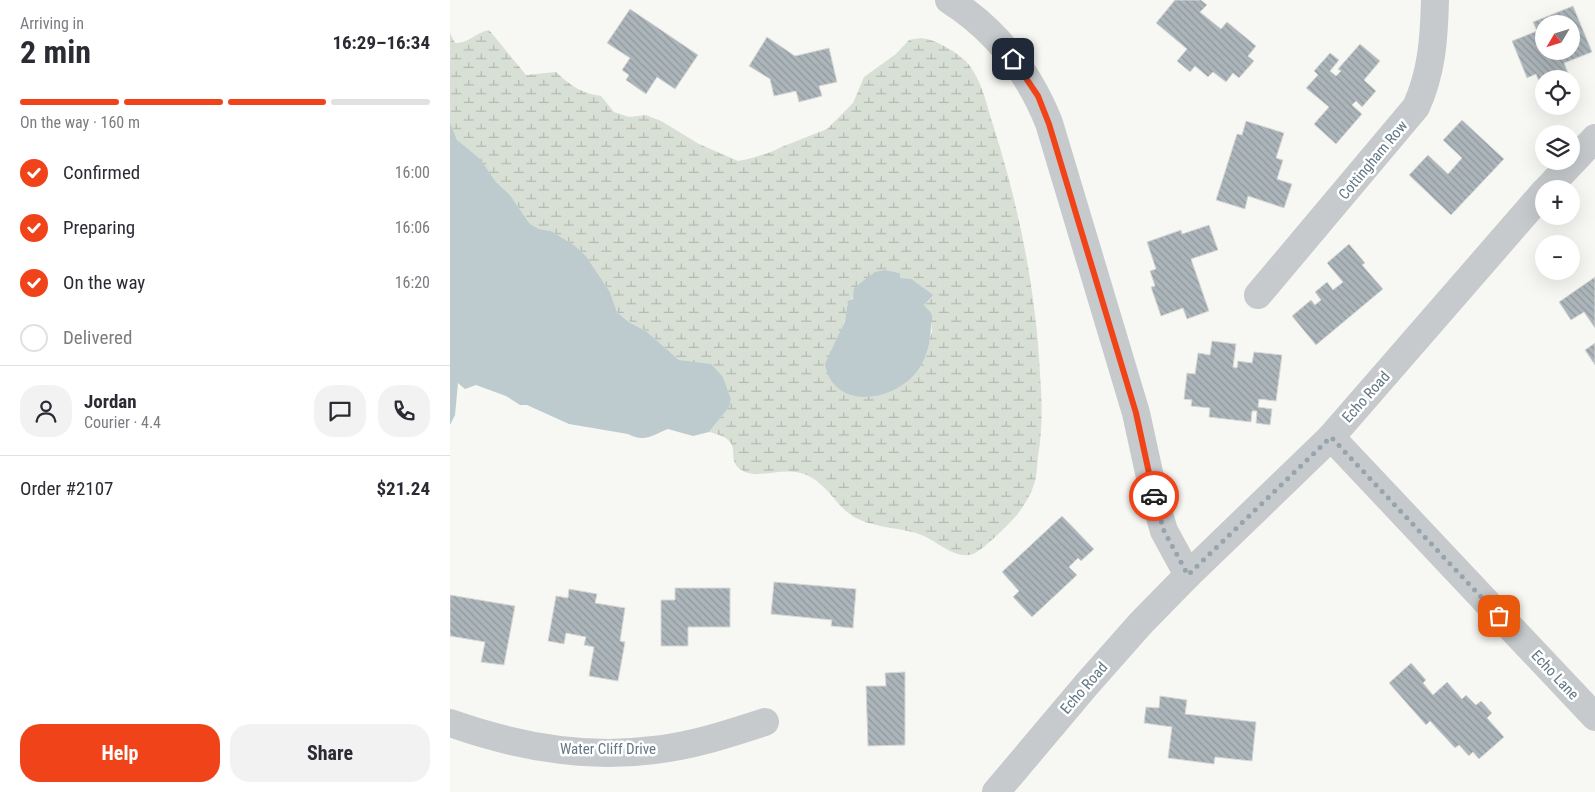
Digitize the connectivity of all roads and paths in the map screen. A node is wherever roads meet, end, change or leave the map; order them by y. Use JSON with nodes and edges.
{"nodes":[{"id":1,"x":949,"y":0,"type":"edge"},
{"id":2,"x":1434,"y":0,"type":"edge"},
{"id":3,"x":1595,"y":138,"type":"edge"},
{"id":4,"x":1555,"y":180,"type":"edge"},
{"id":5,"x":1535,"y":202,"type":"edge"},
{"id":6,"x":1258,"y":296,"type":"dead end"},
{"id":7,"x":1331,"y":437,"type":"junction"},
{"id":8,"x":1188,"y":575,"type":"junction"},
{"id":9,"x":1595,"y":717,"type":"edge"},
{"id":10,"x":765,"y":722,"type":"dead end"},
{"id":11,"x":450,"y":723,"type":"edge"},
{"id":12,"x":996,"y":792,"type":"edge"}],
"edges":[{"from":1,"to":8,"type":"street"},
{"from":2,"to":6,"type":"street","name":"Cottingham Row"},
{"from":3,"to":4,"type":"street"},
{"from":5,"to":7,"type":"street","name":"Echo Road"},
{"from":7,"to":8,"type":"street","name":"Echo Road"},
{"from":7,"to":9,"type":"street","name":"Echo Lane"},
{"from":8,"to":12,"type":"street","name":"Echo Road"},
{"from":10,"to":11,"type":"street","name":"Water Cliff Drive"}]}
